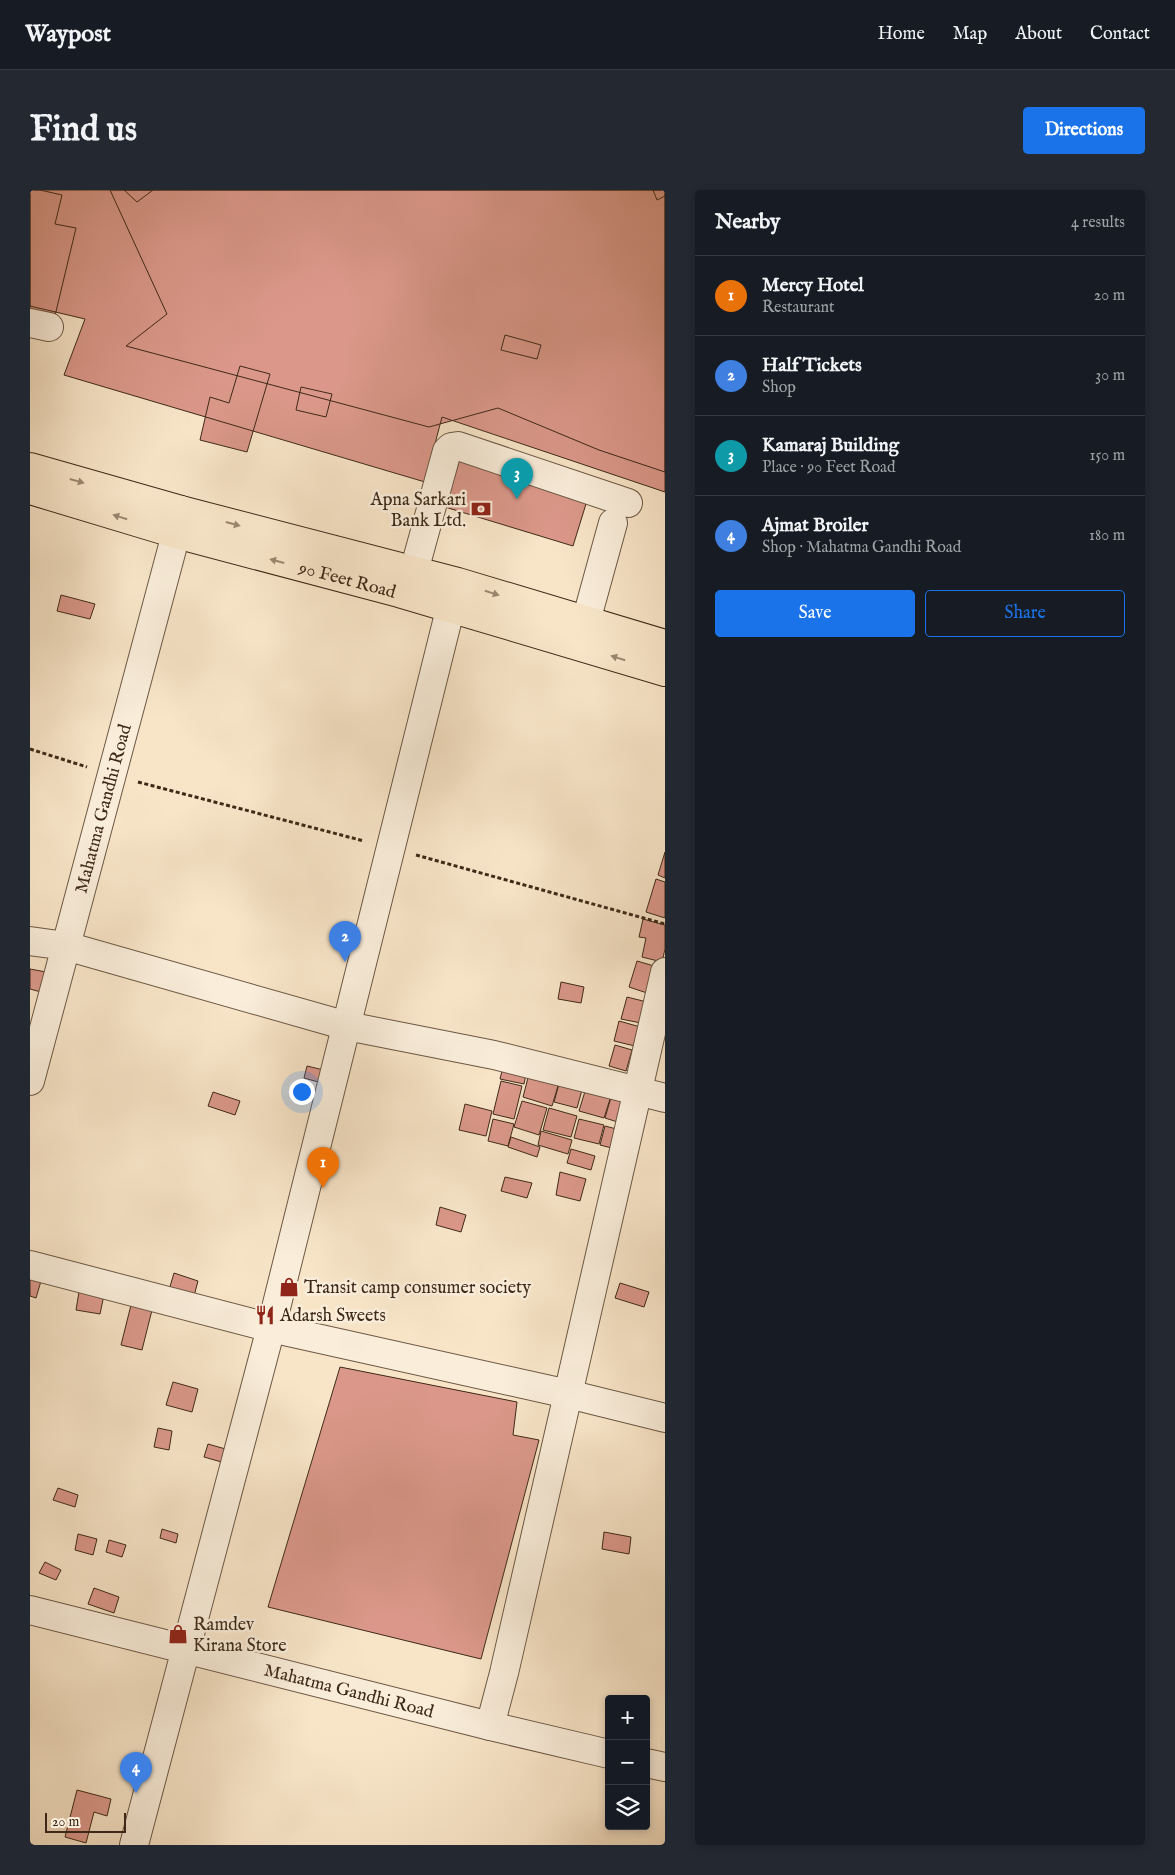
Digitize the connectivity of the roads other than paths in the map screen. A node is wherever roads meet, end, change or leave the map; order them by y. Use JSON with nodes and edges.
{"nodes":[{"id":1,"x":30,"y":467,"type":"edge"},
{"id":2,"x":30,"y":490,"type":"edge"},
{"id":3,"x":178,"y":522,"type":"junction"},
{"id":4,"x":414,"y":571,"type":"junction"},
{"id":5,"x":458,"y":582,"type":"junction"},
{"id":6,"x":451,"y":608,"type":"junction"},
{"id":7,"x":586,"y":621,"type":"junction"},
{"id":8,"x":665,"y":644,"type":"edge"},
{"id":9,"x":665,"y":672,"type":"edge"},
{"id":10,"x":30,"y":942,"type":"edge"},
{"id":11,"x":66,"y":946,"type":"junction"},
{"id":12,"x":665,"y":972,"type":"edge"},
{"id":13,"x":347,"y":1026,"type":"junction"},
{"id":14,"x":30,"y":1081,"type":"edge"},
{"id":15,"x":638,"y":1091,"type":"junction"},
{"id":16,"x":665,"y":1098,"type":"edge"},
{"id":17,"x":30,"y":1265,"type":"edge"},
{"id":18,"x":271,"y":1328,"type":"junction"},
{"id":19,"x":568,"y":1394,"type":"junction"},
{"id":20,"x":665,"y":1418,"type":"edge"},
{"id":21,"x":30,"y":1610,"type":"edge"},
{"id":22,"x":185,"y":1650,"type":"junction"},
{"id":23,"x":490,"y":1726,"type":"junction"},
{"id":24,"x":605,"y":1753,"type":"edge"},
{"id":25,"x":650,"y":1764,"type":"edge"},
{"id":26,"x":665,"y":1768,"type":"edge"},
{"id":27,"x":134,"y":1845,"type":"edge"}],
"edges":[{"from":1,"to":3,"type":"main road","name":"90 Feet Road","one_way":true},
{"from":3,"to":2,"type":"main road","name":"90 Feet Road","one_way":true},
{"from":3,"to":4,"type":"main road","name":"90 Feet Road","one_way":true},
{"from":6,"to":3,"type":"main road","name":"90 Feet Road","one_way":true},
{"from":3,"to":11,"type":"street","name":"Mahatma Gandhi Road"},
{"from":4,"to":5,"type":"main road","name":"90 Feet Road"},
{"from":4,"to":7,"type":"street"},
{"from":5,"to":6,"type":"street"},
{"from":5,"to":7,"type":"main road","name":"90 Feet Road","one_way":true},
{"from":9,"to":6,"type":"main road","name":"90 Feet Road","one_way":true},
{"from":6,"to":13,"type":"street"},
{"from":7,"to":8,"type":"main road","name":"90 Feet Road"},
{"from":10,"to":11,"type":"street"},
{"from":11,"to":13,"type":"street"},
{"from":11,"to":14,"type":"street","name":"Mahatma Gandhi Road"},
{"from":12,"to":15,"type":"street"},
{"from":13,"to":15,"type":"street"},
{"from":13,"to":18,"type":"street"},
{"from":15,"to":16,"type":"street"},
{"from":15,"to":19,"type":"street"},
{"from":17,"to":18,"type":"street"},
{"from":18,"to":19,"type":"street"},
{"from":18,"to":22,"type":"street"},
{"from":19,"to":20,"type":"street"},
{"from":19,"to":23,"type":"street"},
{"from":21,"to":22,"type":"street","name":"Mahatma Gandhi Road"},
{"from":22,"to":23,"type":"street","name":"Mahatma Gandhi Road"},
{"from":22,"to":27,"type":"street"},
{"from":23,"to":24,"type":"street","name":"Mahatma Gandhi Road"},
{"from":25,"to":26,"type":"street"}]}
